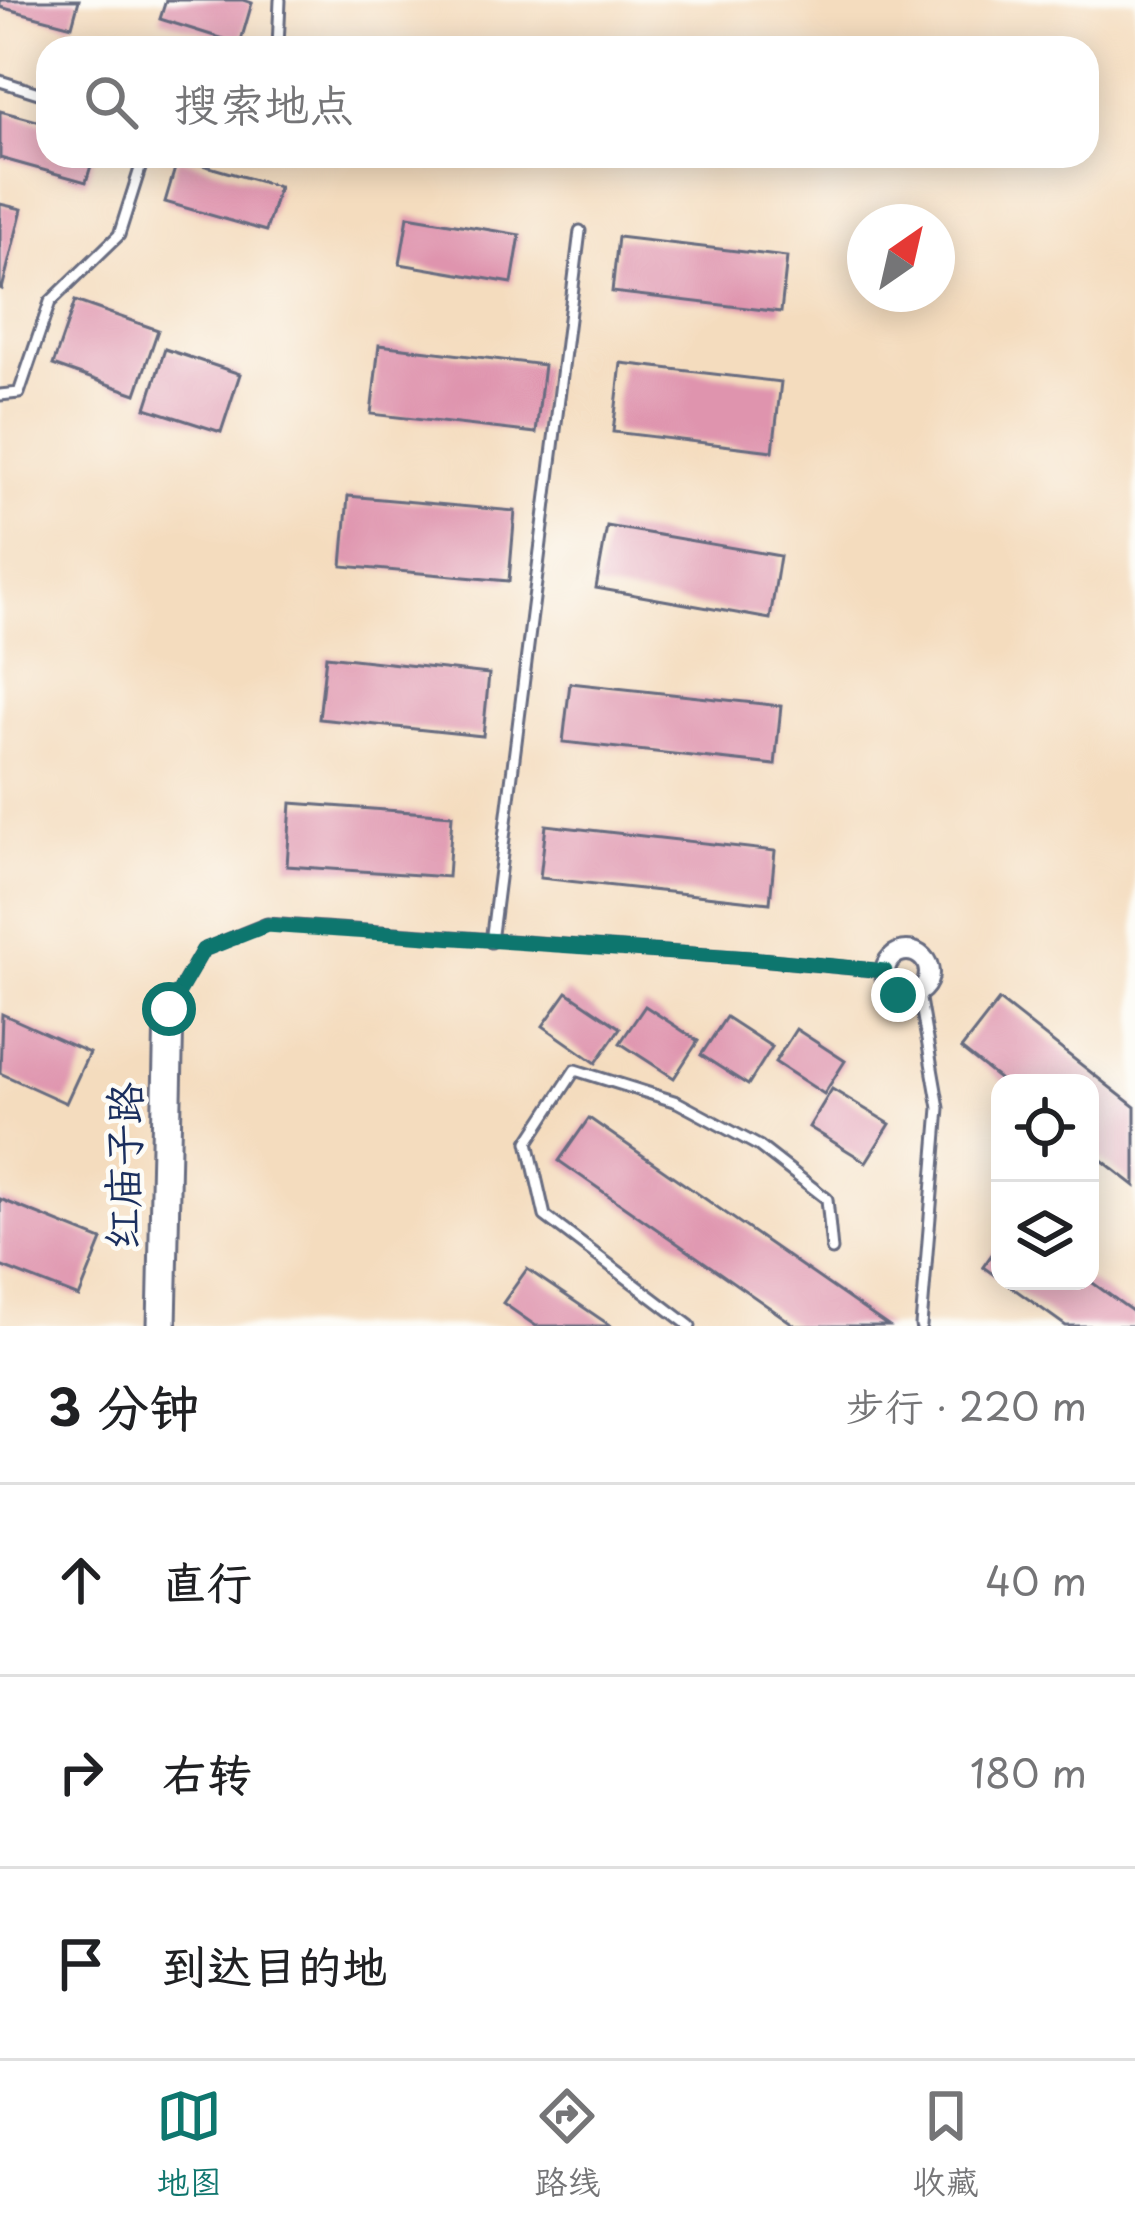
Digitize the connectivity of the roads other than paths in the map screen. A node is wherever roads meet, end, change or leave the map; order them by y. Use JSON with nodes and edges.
{"nodes":[{"id":1,"x":280,"y":0,"type":"edge"},
{"id":2,"x":278,"y":36,"type":"edge"},
{"id":3,"x":0,"y":81,"type":"edge"},
{"id":4,"x":36,"y":92,"type":"edge"},
{"id":5,"x":140,"y":168,"type":"edge"},
{"id":6,"x":580,"y":231,"type":"dead end"},
{"id":7,"x":0,"y":395,"type":"edge"},
{"id":8,"x":491,"y":942,"type":"junction"},
{"id":9,"x":885,"y":971,"type":"junction"},
{"id":10,"x":919,"y":994,"type":"junction"},
{"id":11,"x":169,"y":1009,"type":"joint"},
{"id":12,"x":832,"y":1250,"type":"dead end"},
{"id":13,"x":162,"y":1326,"type":"edge"},
{"id":14,"x":690,"y":1326,"type":"edge"},
{"id":15,"x":921,"y":1326,"type":"edge"}],
"edges":[{"from":1,"to":2,"type":"lane"},
{"from":3,"to":4,"type":"lane"},
{"from":5,"to":7,"type":"lane"},
{"from":6,"to":8,"type":"lane"},
{"from":8,"to":9,"type":"lane"},
{"from":8,"to":11,"type":"lane"},
{"from":9,"to":10,"type":"street"},
{"from":9,"to":10,"type":"street"},
{"from":10,"to":15,"type":"lane"},
{"from":11,"to":13,"type":"street","name":"红庙子路"},
{"from":12,"to":14,"type":"lane"}]}
